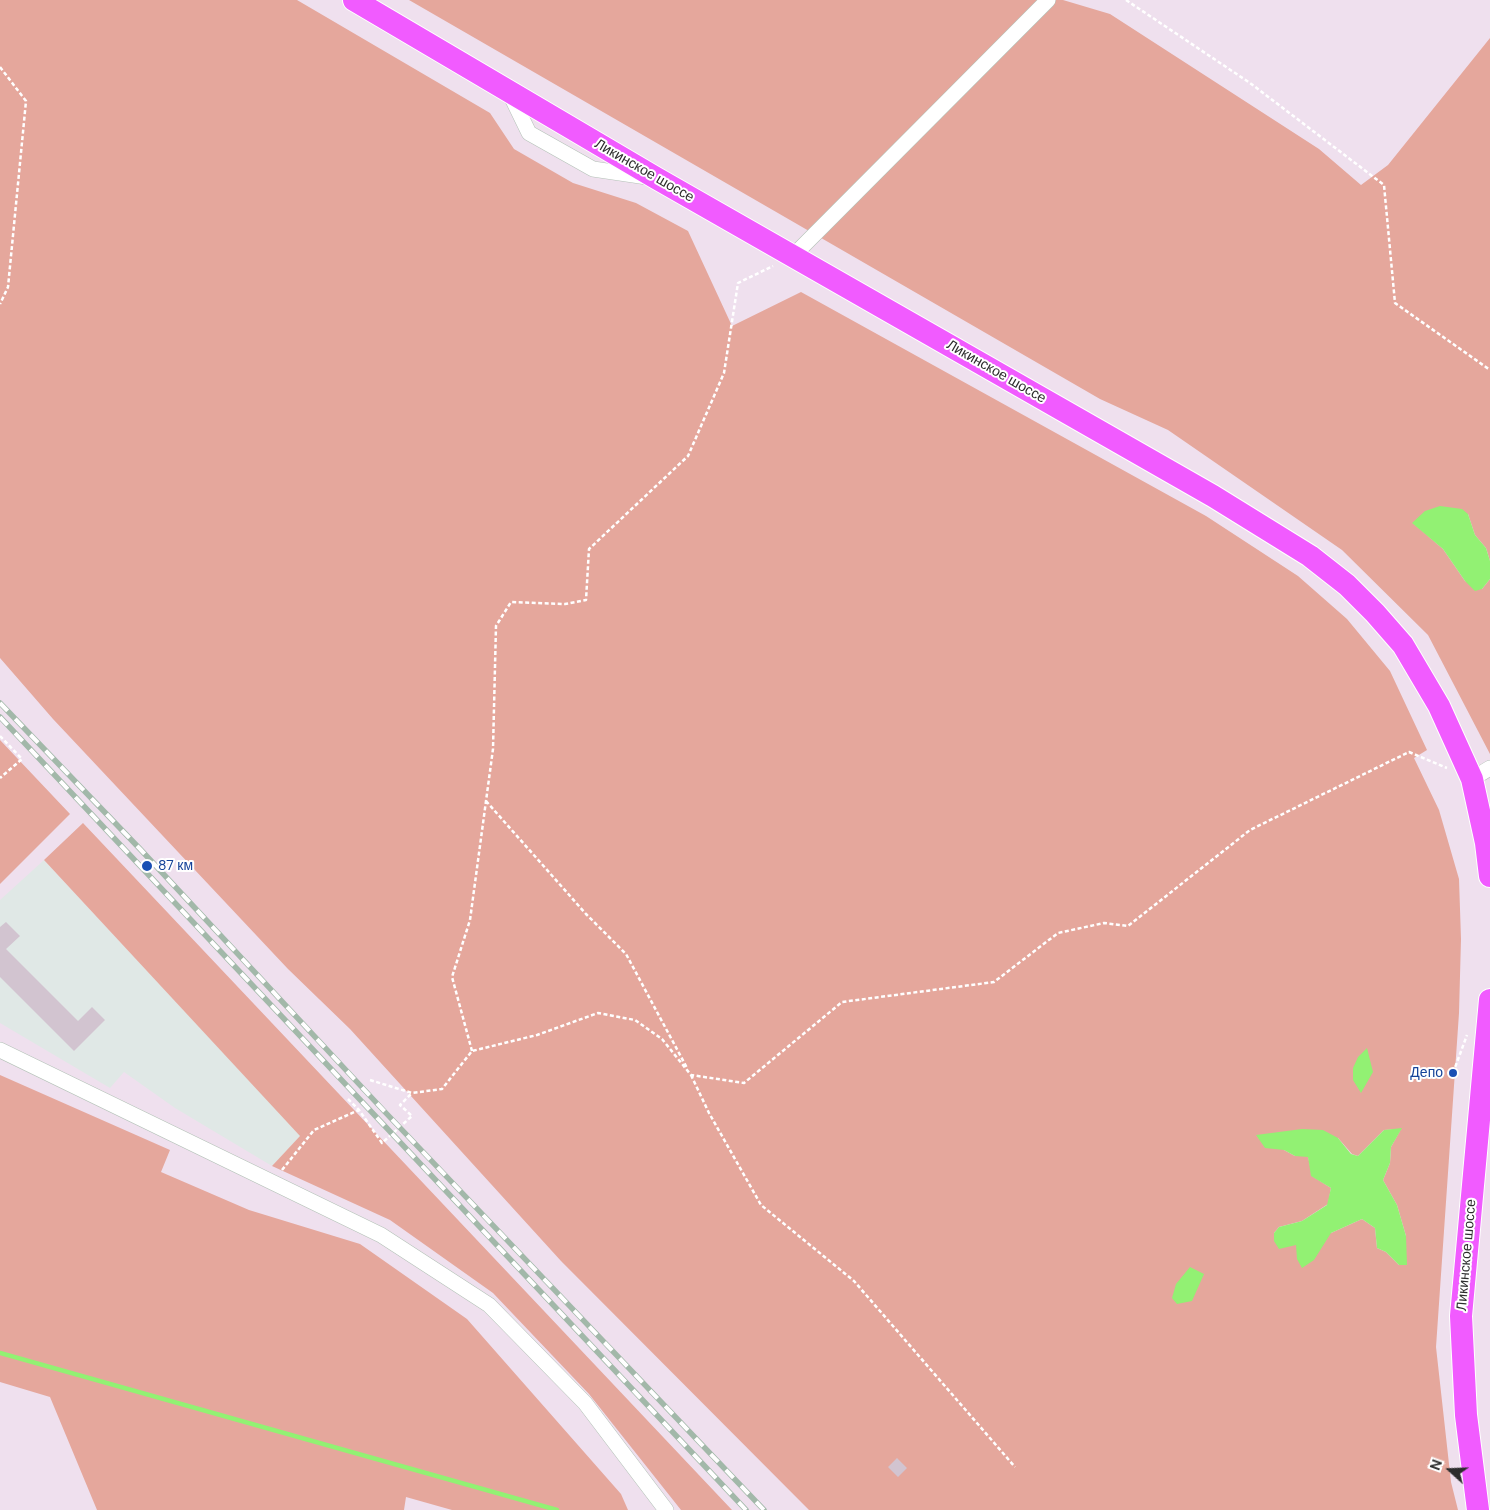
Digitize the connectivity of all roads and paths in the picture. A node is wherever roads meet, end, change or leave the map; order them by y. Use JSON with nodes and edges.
{"nodes":[{"id":1,"x":354,"y":0,"type":"edge"},
{"id":2,"x":1048,"y":0,"type":"edge"},
{"id":3,"x":1126,"y":0,"type":"edge"},
{"id":4,"x":0,"y":66,"type":"edge"},
{"id":5,"x":793,"y":256,"type":"junction"},
{"id":6,"x":0,"y":304,"type":"edge"},
{"id":7,"x":1490,"y":370,"type":"edge"},
{"id":8,"x":0,"y":736,"type":"edge"},
{"id":9,"x":1481,"y":774,"type":"edge"},
{"id":10,"x":0,"y":778,"type":"edge"},
{"id":11,"x":486,"y":800,"type":"junction"},
{"id":12,"x":1490,"y":876,"type":"edge"},
{"id":13,"x":1490,"y":1000,"type":"edge"},
{"id":14,"x":0,"y":1050,"type":"edge"},
{"id":15,"x":472,"y":1051,"type":"junction"},
{"id":16,"x":691,"y":1075,"type":"junction"},
{"id":17,"x":370,"y":1080,"type":"dead end"},
{"id":18,"x":412,"y":1093,"type":"junction"},
{"id":19,"x":348,"y":1098,"type":"dead end"},
{"id":20,"x":359,"y":1110,"type":"junction"},
{"id":21,"x":273,"y":1182,"type":"junction"},
{"id":22,"x":1015,"y":1467,"type":"dead end"},
{"id":23,"x":666,"y":1510,"type":"edge"},
{"id":24,"x":1478,"y":1510,"type":"edge"}],
"edges":[{"from":1,"to":5,"type":"highway","name":"Ликинское шоссе"},
{"from":2,"to":5,"type":"street"},
{"from":3,"to":7,"type":"path"},
{"from":4,"to":6,"type":"path"},
{"from":5,"to":9,"type":"highway","name":"Ликинское шоссе"},
{"from":5,"to":11,"type":"path"},
{"from":8,"to":10,"type":"path"},
{"from":9,"to":12,"type":"highway","name":"Ликинское шоссе"},
{"from":9,"to":16,"type":"path"},
{"from":11,"to":15,"type":"path"},
{"from":11,"to":16,"type":"path"},
{"from":13,"to":24,"type":"highway","name":"Ликинское шоссе"},
{"from":14,"to":21,"type":"street"},
{"from":15,"to":16,"type":"path"},
{"from":15,"to":18,"type":"path"},
{"from":16,"to":22,"type":"path"},
{"from":17,"to":18,"type":"path"},
{"from":18,"to":20,"type":"path"},
{"from":19,"to":20,"type":"path"},
{"from":20,"to":21,"type":"path"},
{"from":21,"to":23,"type":"street"}]}
